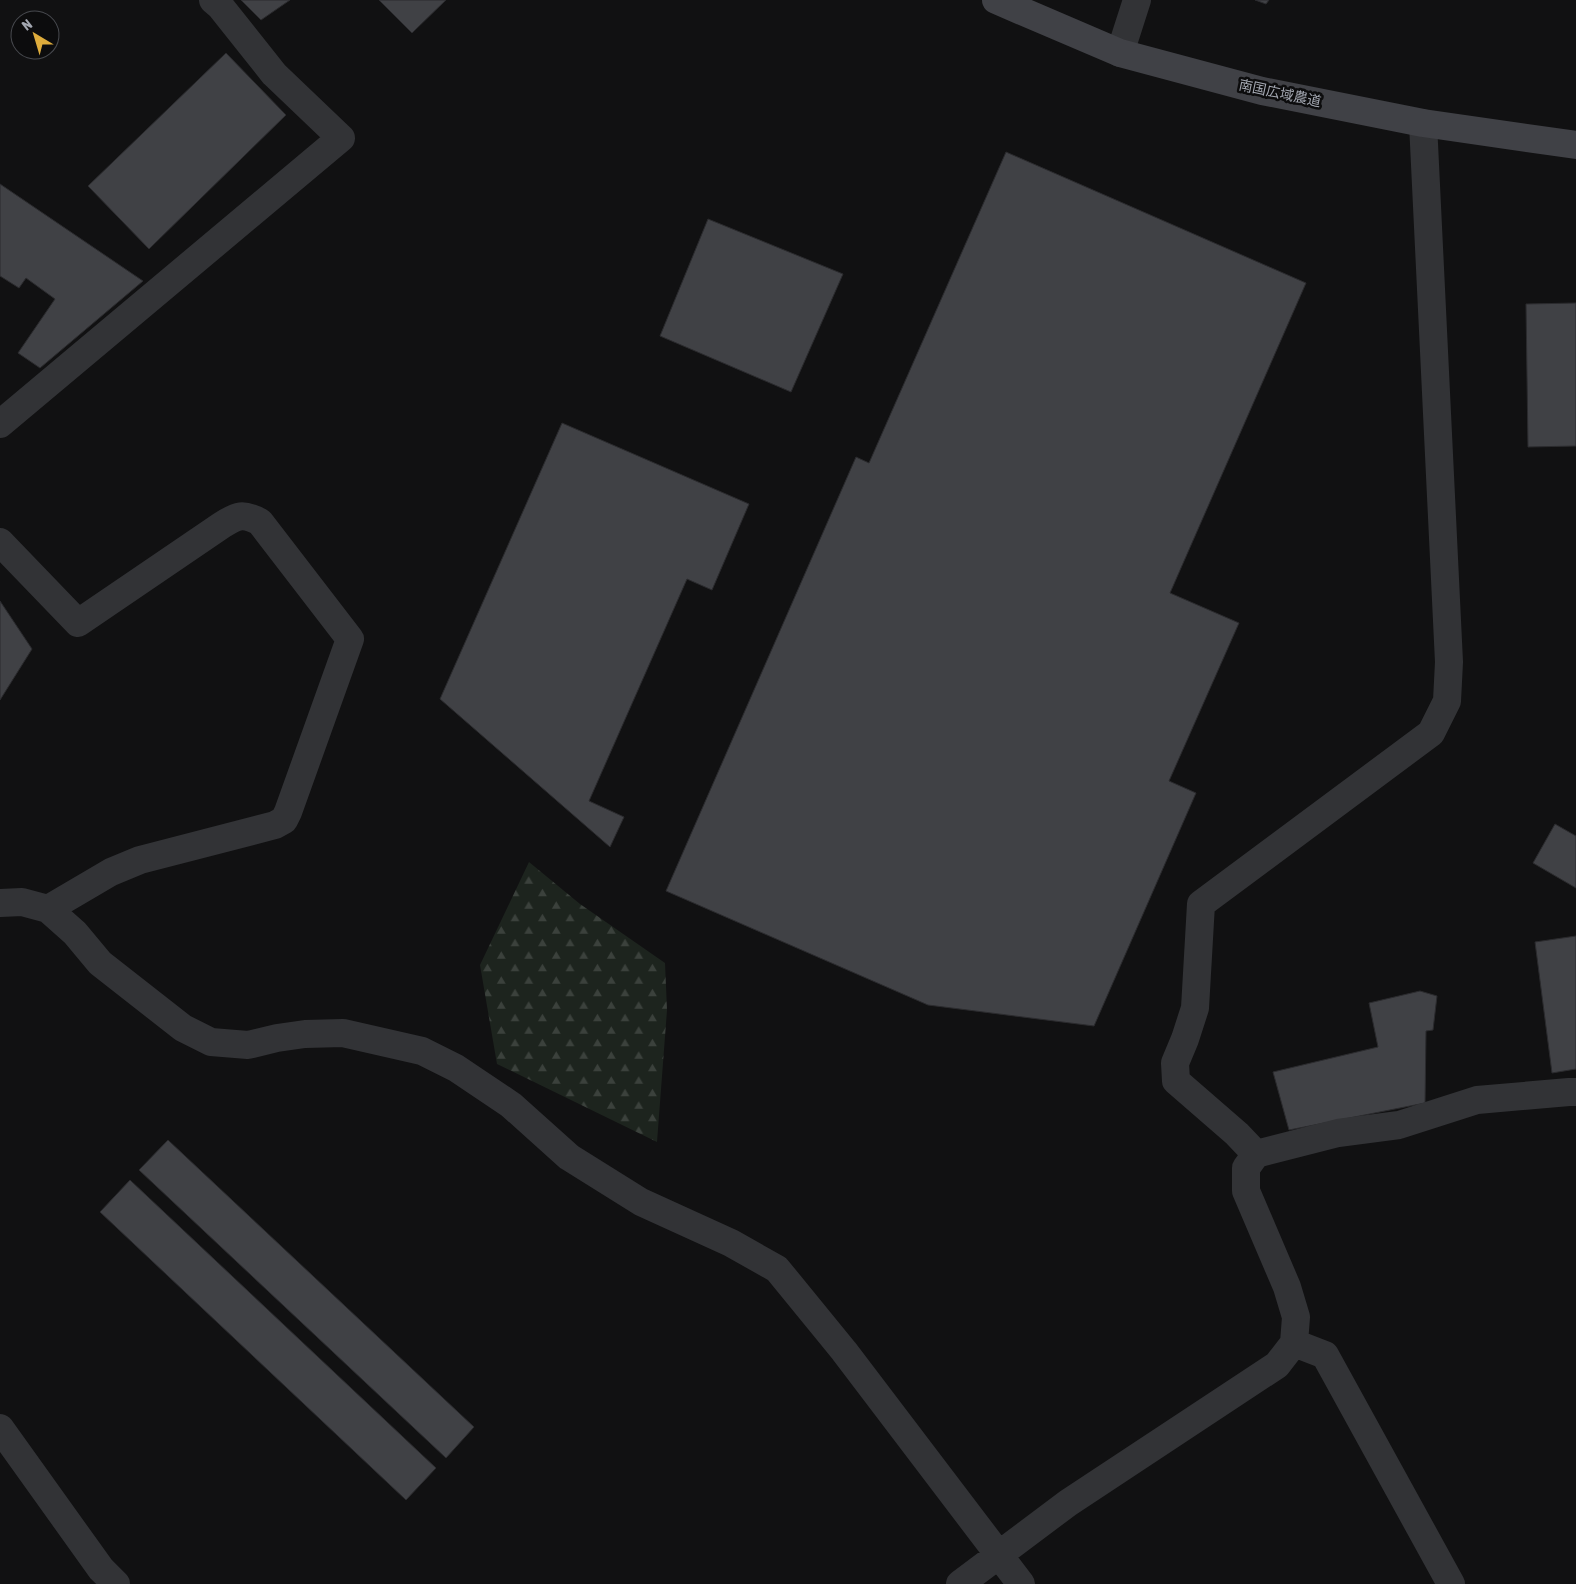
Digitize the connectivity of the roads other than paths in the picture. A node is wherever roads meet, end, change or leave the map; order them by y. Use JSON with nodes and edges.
{"nodes":[{"id":1,"x":213,"y":0,"type":"edge"},
{"id":2,"x":996,"y":0,"type":"edge"},
{"id":3,"x":1137,"y":0,"type":"edge"},
{"id":4,"x":1120,"y":53,"type":"junction"},
{"id":5,"x":1423,"y":123,"type":"junction"},
{"id":6,"x":1576,"y":145,"type":"edge"},
{"id":7,"x":0,"y":424,"type":"edge"},
{"id":8,"x":0,"y":542,"type":"edge"},
{"id":9,"x":0,"y":903,"type":"edge"},
{"id":10,"x":48,"y":909,"type":"junction"},
{"id":11,"x":1576,"y":1092,"type":"edge"},
{"id":12,"x":1256,"y":1154,"type":"junction"},
{"id":13,"x":1294,"y":1343,"type":"junction"},
{"id":14,"x":0,"y":1428,"type":"edge"},
{"id":15,"x":999,"y":1556,"type":"junction"},
{"id":16,"x":116,"y":1584,"type":"edge"},
{"id":17,"x":960,"y":1584,"type":"edge"},
{"id":18,"x":1021,"y":1584,"type":"edge"},
{"id":19,"x":1451,"y":1584,"type":"edge"}],
"edges":[{"from":1,"to":7,"type":"street"},
{"from":2,"to":4,"type":"street","name":"南国広域農道"},
{"from":3,"to":4,"type":"street"},
{"from":4,"to":5,"type":"street","name":"南国広域農道"},
{"from":5,"to":6,"type":"street","name":"南国広域農道"},
{"from":5,"to":12,"type":"street"},
{"from":8,"to":10,"type":"street"},
{"from":9,"to":10,"type":"street"},
{"from":10,"to":15,"type":"street"},
{"from":11,"to":12,"type":"street"},
{"from":12,"to":13,"type":"street"},
{"from":13,"to":15,"type":"street"},
{"from":13,"to":19,"type":"street"},
{"from":14,"to":16,"type":"street"},
{"from":15,"to":17,"type":"street"},
{"from":15,"to":18,"type":"street"}]}
